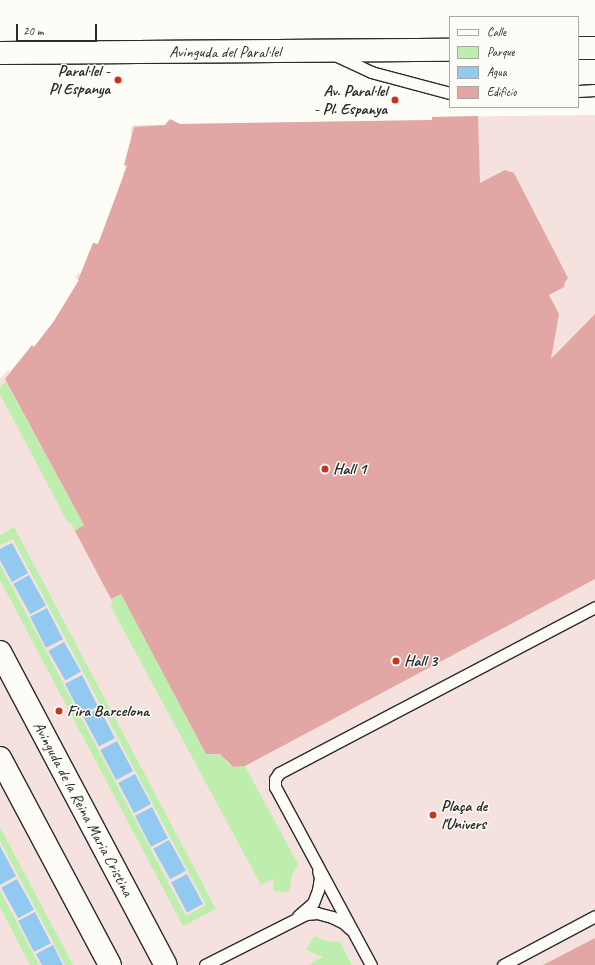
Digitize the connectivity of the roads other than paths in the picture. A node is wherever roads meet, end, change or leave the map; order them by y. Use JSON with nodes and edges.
{"nodes":[{"id":1,"x":579,"y":48,"type":"edge"},
{"id":2,"x":595,"y":48,"type":"edge"},
{"id":3,"x":449,"y":50,"type":"edge"},
{"id":4,"x":328,"y":51,"type":"junction"},
{"id":5,"x":0,"y":53,"type":"edge"},
{"id":6,"x":595,"y":90,"type":"edge"},
{"id":7,"x":579,"y":91,"type":"edge"},
{"id":8,"x":449,"y":93,"type":"edge"},
{"id":9,"x":595,"y":607,"type":"edge"},
{"id":10,"x":0,"y":652,"type":"edge"},
{"id":11,"x":0,"y":758,"type":"edge"},
{"id":12,"x":316,"y":862,"type":"junction"},
{"id":13,"x":595,"y":916,"type":"edge"},
{"id":14,"x":295,"y":918,"type":"junction"},
{"id":15,"x":356,"y":936,"type":"junction"},
{"id":16,"x":110,"y":965,"type":"edge"},
{"id":17,"x":166,"y":965,"type":"edge"},
{"id":18,"x":205,"y":965,"type":"edge"},
{"id":19,"x":371,"y":965,"type":"edge"},
{"id":20,"x":503,"y":965,"type":"edge"}],
"edges":[{"from":1,"to":2,"type":"street"},
{"from":3,"to":4,"type":"street","name":"Avinguda del Paral·lel"},
{"from":4,"to":5,"type":"street","name":"Avinguda del Paral·lel"},
{"from":4,"to":8,"type":"lane"},
{"from":6,"to":7,"type":"lane"},
{"from":9,"to":12,"type":"lane"},
{"from":10,"to":17,"type":"street","name":"Avinguda de la Reina Maria Cristina"},
{"from":11,"to":16,"type":"street"},
{"from":12,"to":14,"type":"lane"},
{"from":12,"to":15,"type":"lane"},
{"from":13,"to":20,"type":"lane"},
{"from":14,"to":15,"type":"lane"},
{"from":14,"to":18,"type":"lane"},
{"from":15,"to":19,"type":"lane"}]}
